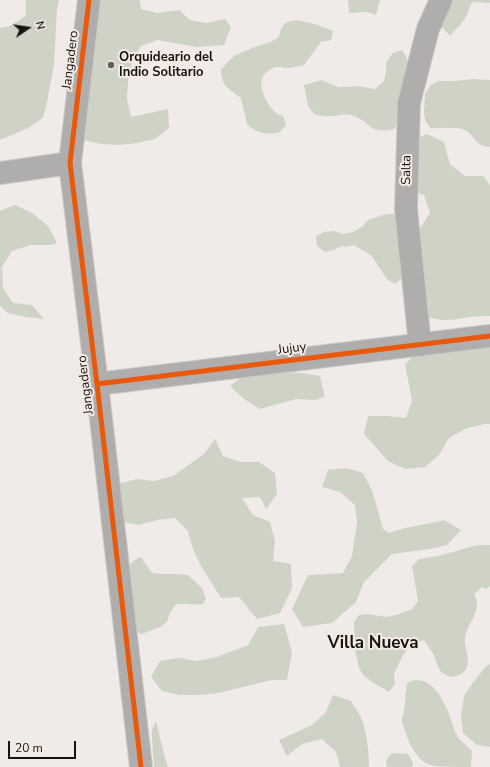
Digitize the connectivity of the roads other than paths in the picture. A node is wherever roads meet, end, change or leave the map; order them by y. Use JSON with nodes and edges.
{"nodes":[{"id":1,"x":89,"y":0,"type":"edge"},
{"id":2,"x":440,"y":0,"type":"edge"},
{"id":3,"x":70,"y":163,"type":"junction"},
{"id":4,"x":0,"y":173,"type":"edge"},
{"id":5,"x":490,"y":336,"type":"edge"},
{"id":6,"x":420,"y":345,"type":"junction"},
{"id":7,"x":97,"y":384,"type":"junction"},
{"id":8,"x":141,"y":767,"type":"edge"}],
"edges":[{"from":1,"to":3,"type":"street","name":"Jangadero"},
{"from":2,"to":6,"type":"street","name":"Salta"},
{"from":3,"to":4,"type":"street"},
{"from":3,"to":7,"type":"street","name":"Jangadero"},
{"from":5,"to":6,"type":"street","name":"Jujuy"},
{"from":6,"to":7,"type":"street","name":"Jujuy"},
{"from":7,"to":8,"type":"street","name":"Jangadero"}]}
